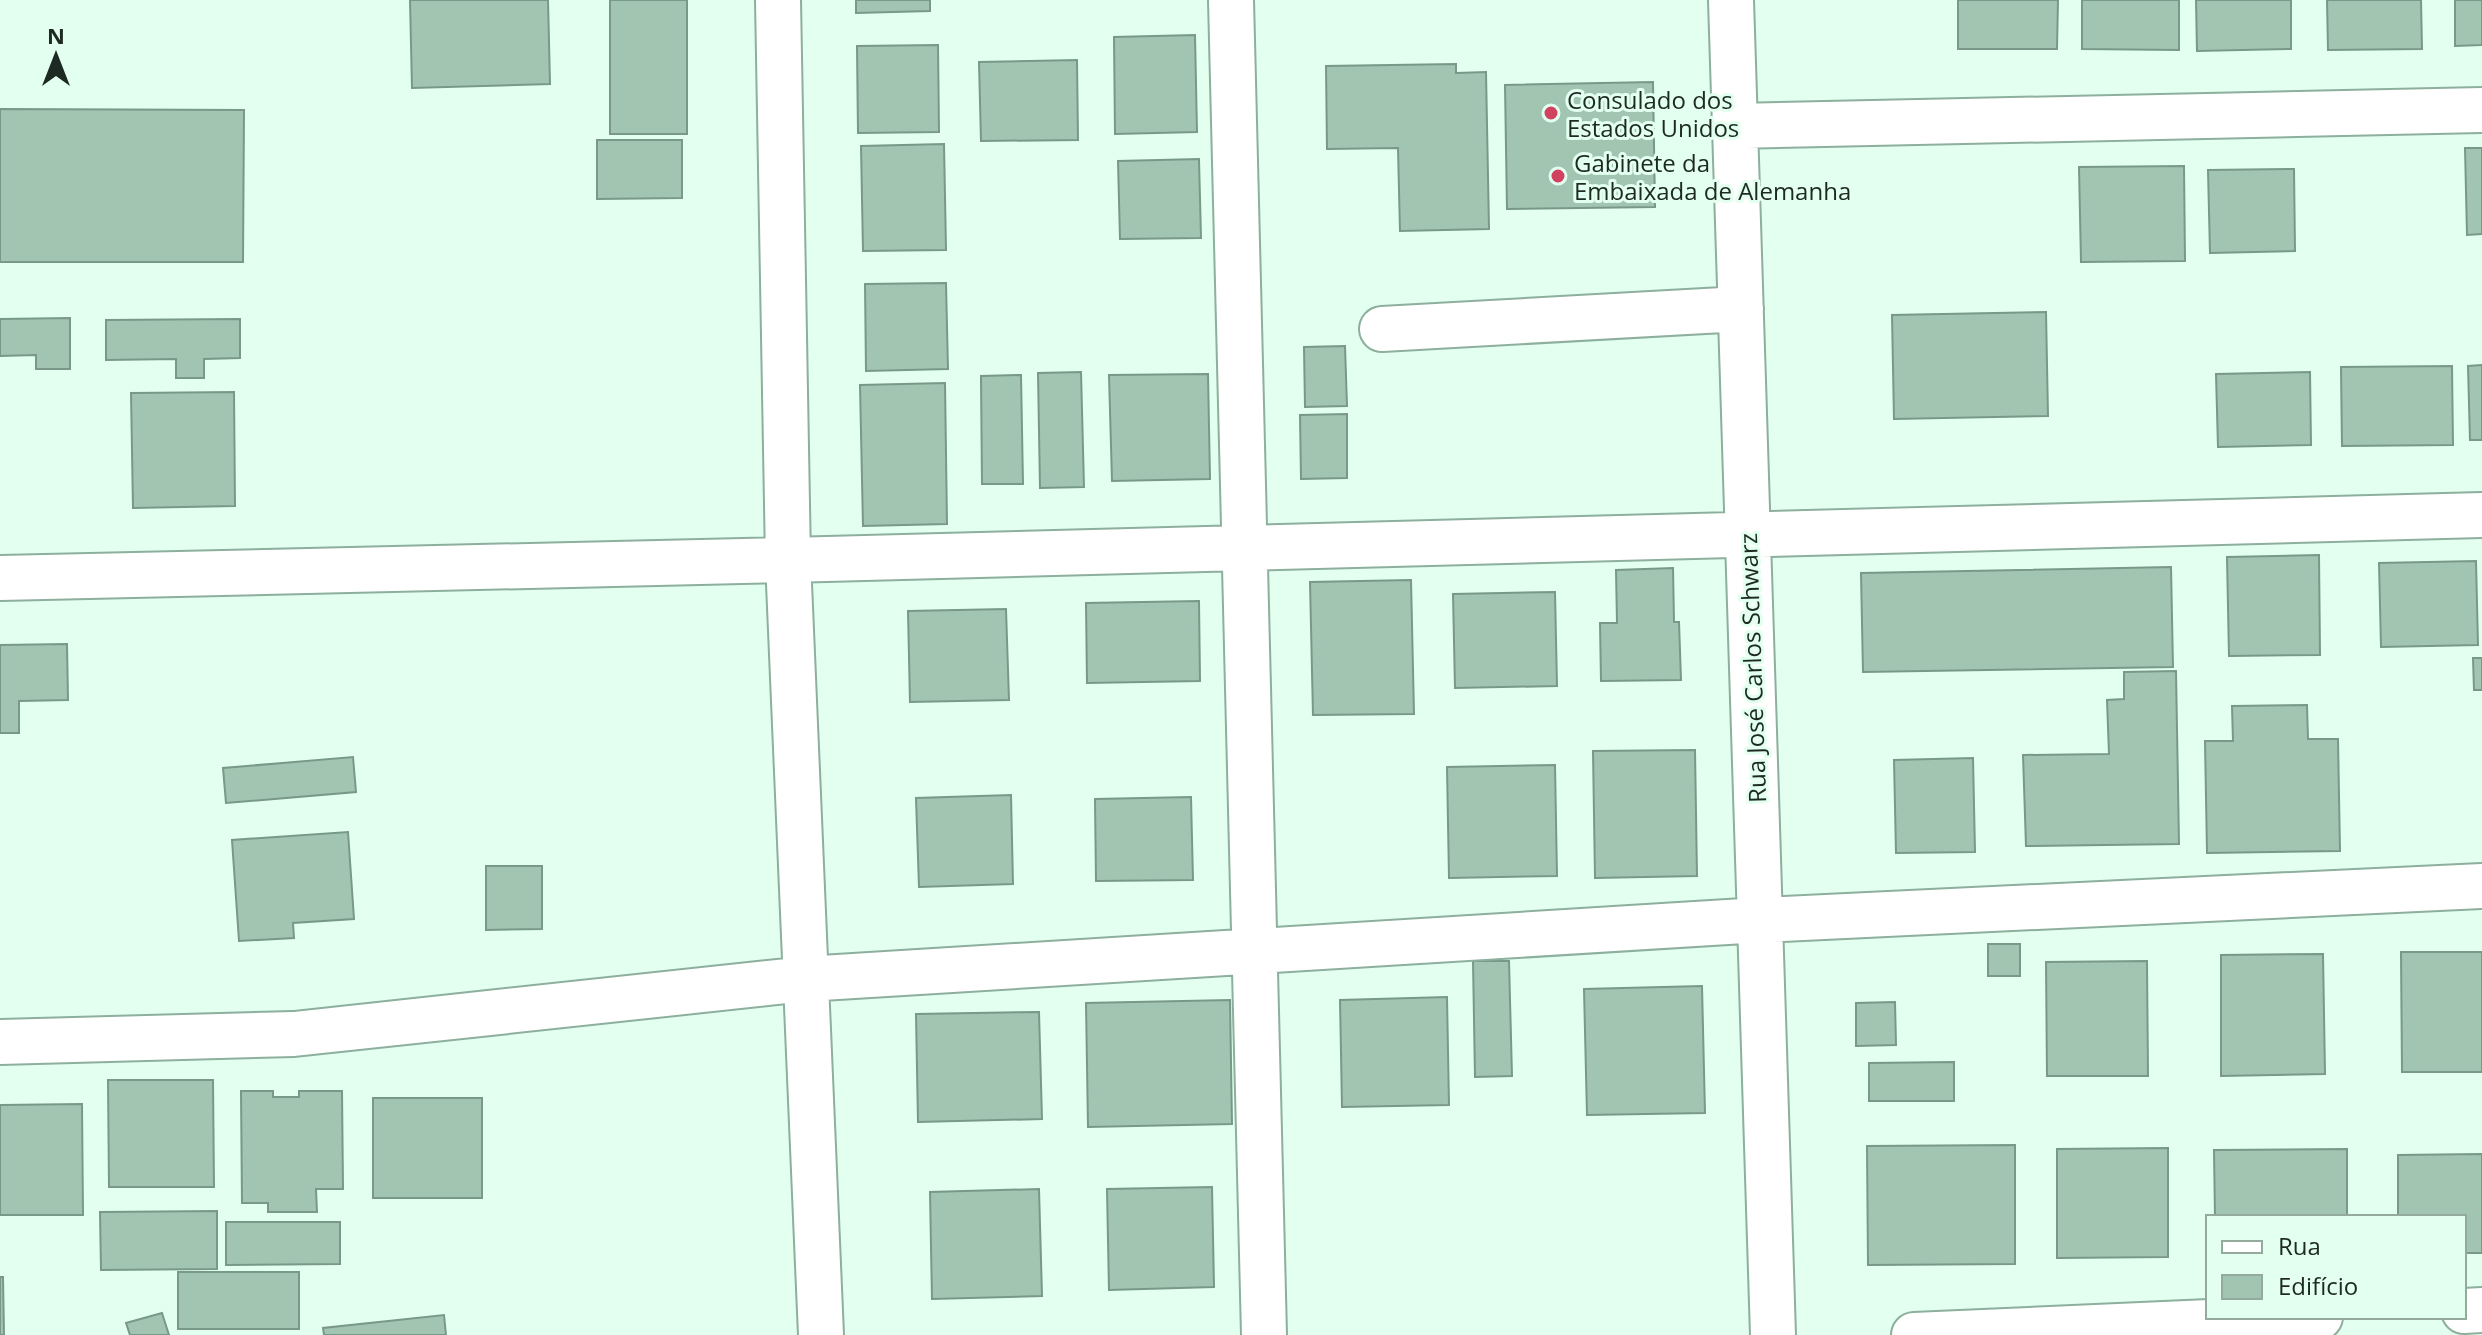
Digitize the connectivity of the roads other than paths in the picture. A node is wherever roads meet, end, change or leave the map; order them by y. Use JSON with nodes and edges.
{"nodes":[{"id":1,"x":778,"y":0,"type":"edge"},
{"id":2,"x":1231,"y":0,"type":"edge"},
{"id":3,"x":1731,"y":0,"type":"edge"},
{"id":4,"x":2482,"y":110,"type":"edge"},
{"id":5,"x":1735,"y":126,"type":"junction"},
{"id":6,"x":1741,"y":309,"type":"junction"},
{"id":7,"x":1382,"y":329,"type":"dead end"},
{"id":8,"x":2482,"y":515,"type":"edge"},
{"id":9,"x":1747,"y":535,"type":"junction"},
{"id":10,"x":1244,"y":547,"type":"junction"},
{"id":11,"x":788,"y":560,"type":"junction"},
{"id":12,"x":0,"y":578,"type":"edge"},
{"id":13,"x":2482,"y":886,"type":"edge"},
{"id":14,"x":1760,"y":920,"type":"junction"},
{"id":15,"x":1255,"y":951,"type":"junction"},
{"id":16,"x":805,"y":979,"type":"junction"},
{"id":17,"x":0,"y":1042,"type":"edge"},
{"id":18,"x":2275,"y":1319,"type":"edge"},
{"id":19,"x":821,"y":1335,"type":"edge"},
{"id":20,"x":1264,"y":1335,"type":"edge"},
{"id":21,"x":1773,"y":1335,"type":"edge"},
{"id":22,"x":1914,"y":1335,"type":"edge"}],
"edges":[{"from":1,"to":11,"type":"street"},
{"from":2,"to":10,"type":"street"},
{"from":3,"to":5,"type":"street","name":"Rua José Carlos Schwarz"},
{"from":4,"to":5,"type":"street"},
{"from":5,"to":6,"type":"street","name":"Rua José Carlos Schwarz"},
{"from":6,"to":7,"type":"street"},
{"from":6,"to":9,"type":"street","name":"Rua José Carlos Schwarz"},
{"from":8,"to":9,"type":"street"},
{"from":9,"to":10,"type":"street"},
{"from":9,"to":14,"type":"street","name":"Rua José Carlos Schwarz"},
{"from":10,"to":11,"type":"street"},
{"from":10,"to":15,"type":"street"},
{"from":11,"to":12,"type":"street"},
{"from":11,"to":16,"type":"street"},
{"from":13,"to":14,"type":"street"},
{"from":14,"to":15,"type":"street"},
{"from":14,"to":21,"type":"street","name":"Rua José Carlos Schwarz"},
{"from":15,"to":16,"type":"street"},
{"from":15,"to":20,"type":"street"},
{"from":16,"to":17,"type":"street"},
{"from":16,"to":19,"type":"street"},
{"from":18,"to":22,"type":"street"}]}
